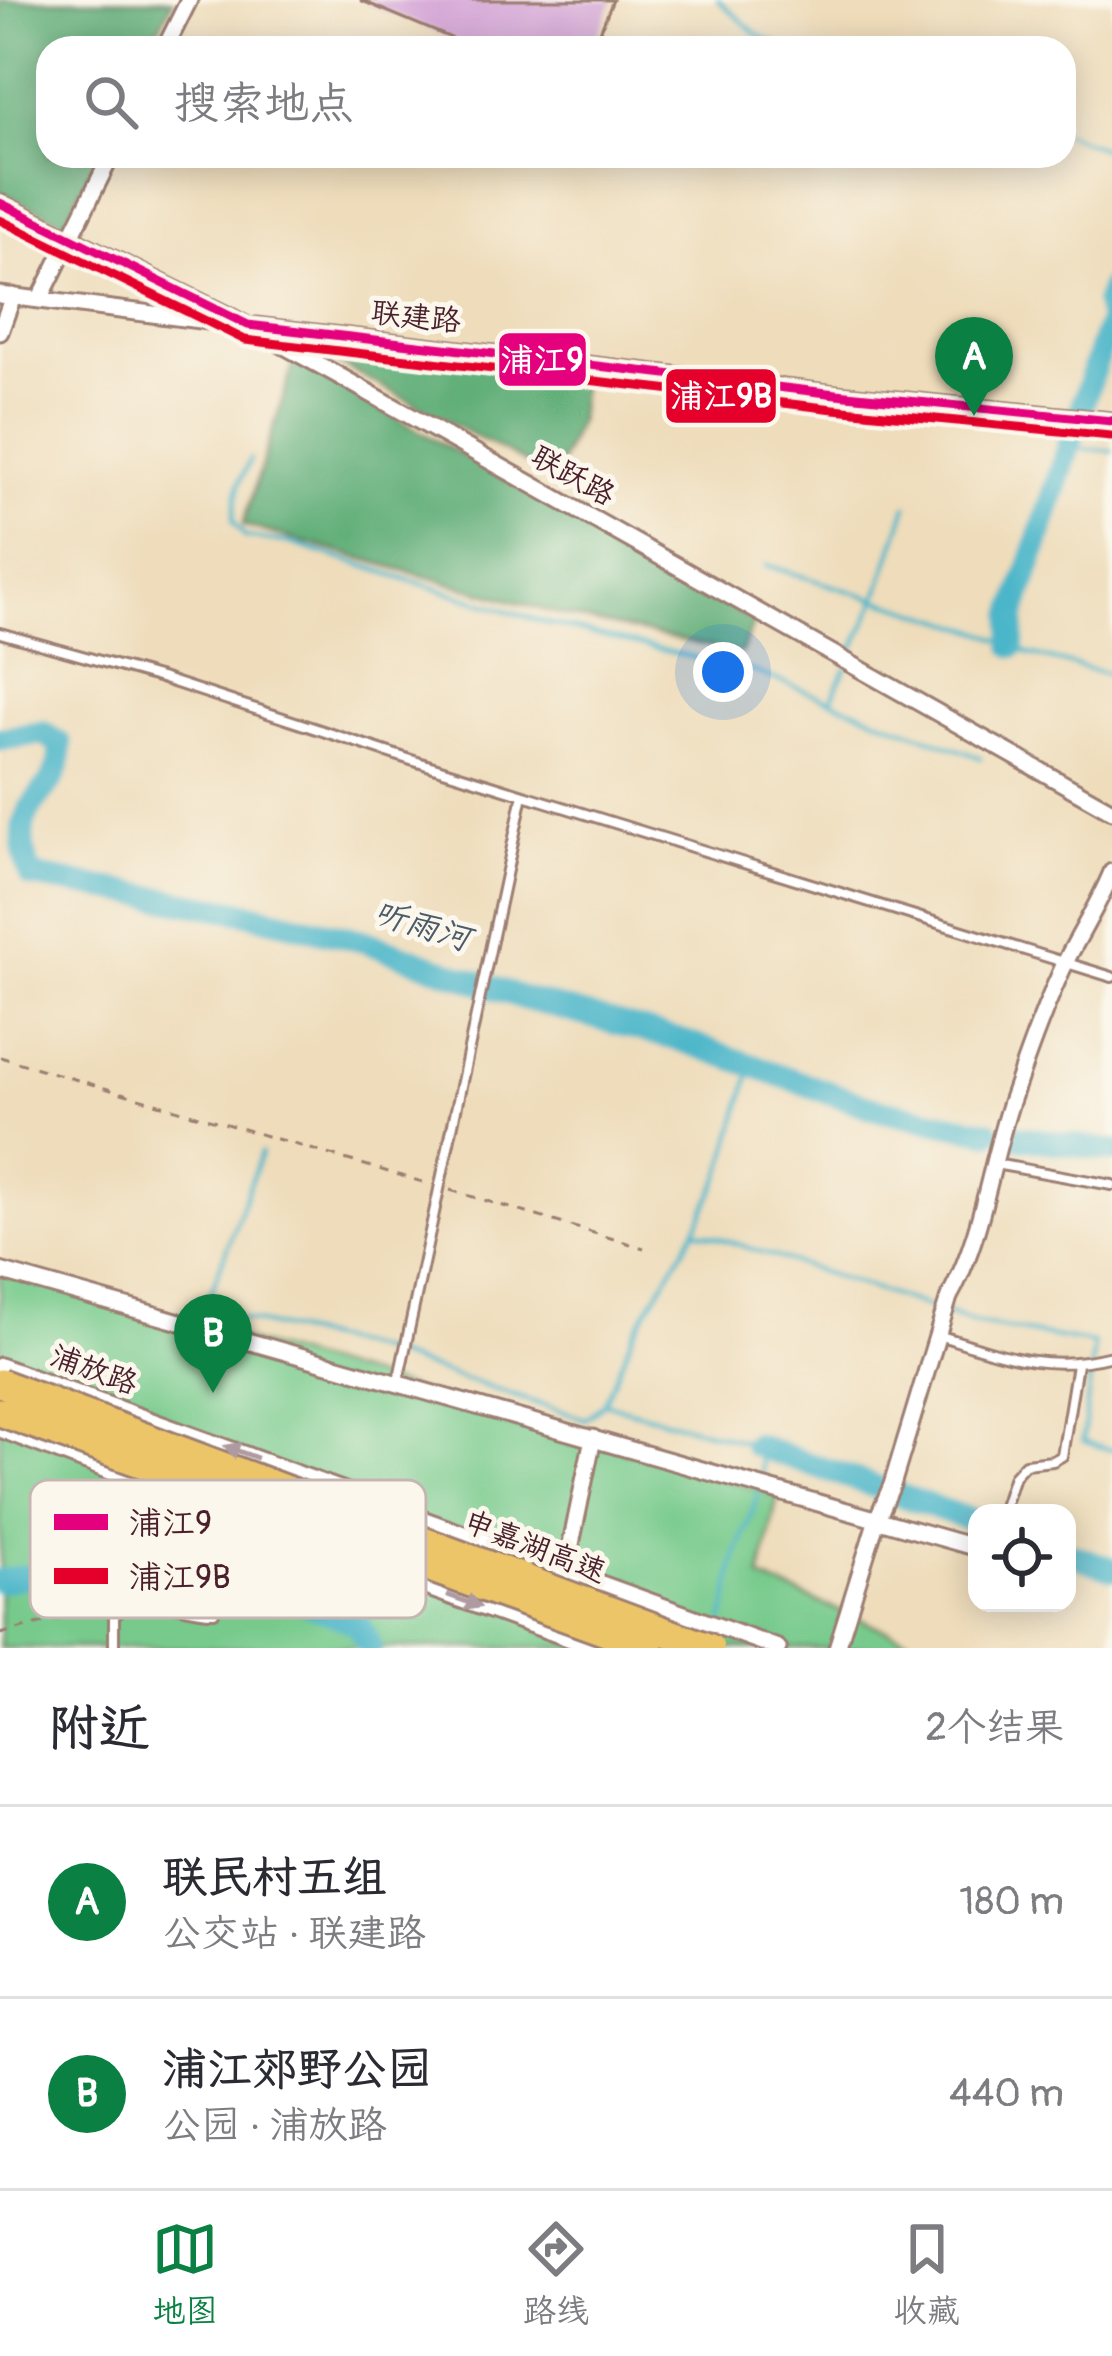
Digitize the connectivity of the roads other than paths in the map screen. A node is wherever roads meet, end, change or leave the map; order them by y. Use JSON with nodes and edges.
{"nodes":[{"id":1,"x":189,"y":0,"type":"edge"},
{"id":2,"x":171,"y":36,"type":"edge"},
{"id":3,"x":105,"y":168,"type":"edge"},
{"id":4,"x":0,"y":203,"type":"edge"},
{"id":5,"x":69,"y":238,"type":"junction"},
{"id":6,"x":6,"y":296,"type":"edge"},
{"id":7,"x":40,"y":299,"type":"junction"},
{"id":8,"x":248,"y":326,"type":"junction"},
{"id":9,"x":0,"y":332,"type":"edge"},
{"id":10,"x":1112,"y":421,"type":"edge"},
{"id":11,"x":0,"y":633,"type":"edge"},
{"id":12,"x":524,"y":795,"type":"junction"},
{"id":13,"x":1112,"y":811,"type":"edge"},
{"id":14,"x":1112,"y":872,"type":"edge"},
{"id":15,"x":1066,"y":963,"type":"junction"},
{"id":16,"x":1112,"y":977,"type":"edge"},
{"id":17,"x":995,"y":1164,"type":"junction"},
{"id":18,"x":1112,"y":1185,"type":"edge"},
{"id":19,"x":0,"y":1271,"type":"edge"},
{"id":20,"x":936,"y":1335,"type":"junction"},
{"id":21,"x":1112,"y":1356,"type":"edge"},
{"id":22,"x":1078,"y":1364,"type":"junction"},
{"id":23,"x":0,"y":1366,"type":"edge"},
{"id":24,"x":0,"y":1383,"type":"edge"},
{"id":25,"x":398,"y":1383,"type":"junction"},
{"id":26,"x":0,"y":1412,"type":"edge"},
{"id":27,"x":0,"y":1429,"type":"edge"},
{"id":28,"x":593,"y":1438,"type":"junction"},
{"id":29,"x":133,"y":1480,"type":"edge"},
{"id":30,"x":187,"y":1480,"type":"edge"},
{"id":31,"x":273,"y":1480,"type":"edge"},
{"id":32,"x":317,"y":1480,"type":"edge"},
{"id":33,"x":1004,"y":1504,"type":"edge"},
{"id":34,"x":880,"y":1513,"type":"junction"},
{"id":35,"x":426,"y":1519,"type":"edge"},
{"id":36,"x":426,"y":1535,"type":"edge"},
{"id":37,"x":968,"y":1542,"type":"edge"},
{"id":38,"x":426,"y":1567,"type":"edge"},
{"id":39,"x":567,"y":1570,"type":"junction"},
{"id":40,"x":426,"y":1587,"type":"edge"},
{"id":41,"x":548,"y":1631,"type":"junction"},
{"id":42,"x":708,"y":1635,"type":"edge"},
{"id":43,"x":538,"y":1648,"type":"edge"},
{"id":44,"x":596,"y":1648,"type":"edge"},
{"id":45,"x":650,"y":1648,"type":"edge"},
{"id":46,"x":778,"y":1648,"type":"edge"},
{"id":47,"x":837,"y":1648,"type":"edge"}],
"edges":[{"from":1,"to":2,"type":"street"},
{"from":3,"to":5,"type":"street"},
{"from":4,"to":5,"type":"street","name":"联跃路"},
{"from":5,"to":7,"type":"street"},
{"from":5,"to":8,"type":"street","name":"联跃路"},
{"from":6,"to":7,"type":"street","name":"联建路"},
{"from":6,"to":9,"type":"street"},
{"from":7,"to":8,"type":"street","name":"联建路"},
{"from":8,"to":10,"type":"street","name":"联建路"},
{"from":8,"to":13,"type":"street","name":"联跃路"},
{"from":11,"to":12,"type":"lane"},
{"from":12,"to":15,"type":"lane"},
{"from":12,"to":25,"type":"lane"},
{"from":14,"to":15,"type":"street"},
{"from":15,"to":16,"type":"lane"},
{"from":15,"to":17,"type":"street"},
{"from":17,"to":18,"type":"lane"},
{"from":17,"to":20,"type":"street"},
{"from":19,"to":25,"type":"street"},
{"from":20,"to":22,"type":"lane"},
{"from":20,"to":34,"type":"street"},
{"from":21,"to":22,"type":"lane"},
{"from":22,"to":33,"type":"lane"},
{"from":32,"to":23,"type":"street","name":"浦放路","one_way":true},
{"from":24,"to":31,"type":"highway","name":"申嘉湖高速","bridge":true},
{"from":25,"to":28,"type":"street"},
{"from":26,"to":30,"type":"highway","name":"申嘉湖高速","bridge":true},
{"from":27,"to":29,"type":"street"},
{"from":28,"to":34,"type":"street"},
{"from":28,"to":39,"type":"street"},
{"from":34,"to":37,"type":"street"},
{"from":34,"to":47,"type":"street"},
{"from":39,"to":35,"type":"street","name":"浦放路","one_way":true},
{"from":36,"to":42,"type":"highway","name":"申嘉湖高速","bridge":true},
{"from":38,"to":45,"type":"highway","name":"申嘉湖高速","bridge":true},
{"from":39,"to":41,"type":"street"},
{"from":39,"to":42,"type":"street","name":"浦放路"},
{"from":40,"to":41,"type":"street","one_way":true},
{"from":41,"to":43,"type":"street"},
{"from":41,"to":44,"type":"street"},
{"from":42,"to":46,"type":"street","name":"浦放路"}]}
